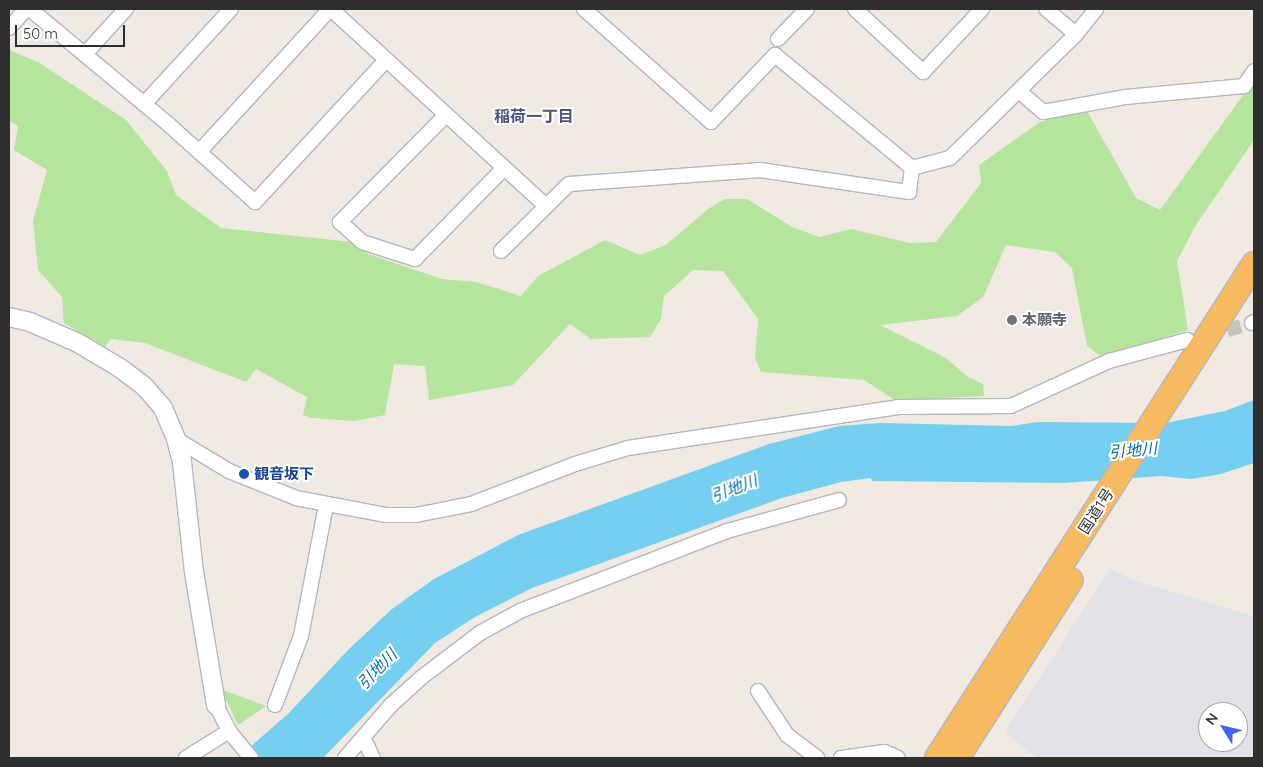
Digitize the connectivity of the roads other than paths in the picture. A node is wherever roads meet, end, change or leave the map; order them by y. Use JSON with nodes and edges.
{"nodes":[{"id":1,"x":26,"y":9,"type":"edge"},
{"id":2,"x":30,"y":9,"type":"edge"},
{"id":3,"x":126,"y":9,"type":"edge"},
{"id":4,"x":230,"y":9,"type":"edge"},
{"id":5,"x":330,"y":9,"type":"edge"},
{"id":6,"x":584,"y":9,"type":"edge"},
{"id":7,"x":807,"y":9,"type":"edge"},
{"id":8,"x":855,"y":9,"type":"edge"},
{"id":9,"x":982,"y":9,"type":"edge"},
{"id":10,"x":1046,"y":9,"type":"edge"},
{"id":11,"x":1096,"y":9,"type":"edge"},
{"id":12,"x":9,"y":28,"type":"edge"},
{"id":13,"x":1076,"y":34,"type":"junction"},
{"id":14,"x":778,"y":39,"type":"dead end"},
{"id":15,"x":85,"y":54,"type":"junction"},
{"id":16,"x":386,"y":60,"type":"junction"},
{"id":17,"x":1254,"y":71,"type":"edge"},
{"id":18,"x":1019,"y":91,"type":"junction"},
{"id":19,"x":144,"y":104,"type":"junction"},
{"id":20,"x":446,"y":115,"type":"junction"},
{"id":21,"x":199,"y":152,"type":"junction"},
{"id":22,"x":504,"y":168,"type":"junction"},
{"id":23,"x":912,"y":168,"type":"junction"},
{"id":24,"x":546,"y":206,"type":"junction"},
{"id":25,"x":501,"y":251,"type":"dead end"},
{"id":26,"x":1254,"y":264,"type":"edge"},
{"id":27,"x":1254,"y":294,"type":"edge"},
{"id":28,"x":12,"y":320,"type":"edge"},
{"id":29,"x":1187,"y":340,"type":"dead end"},
{"id":30,"x":1176,"y":401,"type":"junction"},
{"id":31,"x":176,"y":439,"type":"junction"},
{"id":32,"x":1114,"y":498,"type":"junction"},
{"id":33,"x":839,"y":500,"type":"dead end"},
{"id":34,"x":326,"y":505,"type":"junction"},
{"id":35,"x":758,"y":691,"type":"dead end"},
{"id":36,"x":216,"y":705,"type":"joint"},
{"id":37,"x":275,"y":705,"type":"dead end"},
{"id":38,"x":229,"y":731,"type":"junction"},
{"id":39,"x":364,"y":739,"type":"junction"},
{"id":40,"x":186,"y":758,"type":"edge"},
{"id":41,"x":251,"y":758,"type":"edge"},
{"id":42,"x":345,"y":758,"type":"edge"},
{"id":43,"x":373,"y":758,"type":"edge"},
{"id":44,"x":817,"y":758,"type":"edge"},
{"id":45,"x":841,"y":758,"type":"edge"},
{"id":46,"x":898,"y":758,"type":"edge"},
{"id":47,"x":937,"y":758,"type":"edge"},
{"id":48,"x":957,"y":758,"type":"edge"}],
"edges":[{"from":1,"to":12,"type":"street"},
{"from":2,"to":15,"type":"street"},
{"from":3,"to":15,"type":"street"},
{"from":4,"to":19,"type":"street"},
{"from":5,"to":16,"type":"street"},
{"from":5,"to":21,"type":"street"},
{"from":6,"to":23,"type":"street"},
{"from":7,"to":14,"type":"street"},
{"from":8,"to":9,"type":"street"},
{"from":10,"to":13,"type":"street"},
{"from":11,"to":13,"type":"street"},
{"from":13,"to":18,"type":"street"},
{"from":15,"to":19,"type":"street"},
{"from":16,"to":20,"type":"street"},
{"from":16,"to":21,"type":"street"},
{"from":17,"to":18,"type":"street"},
{"from":18,"to":23,"type":"street"},
{"from":19,"to":21,"type":"street"},
{"from":20,"to":22,"type":"street"},
{"from":20,"to":22,"type":"street"},
{"from":22,"to":24,"type":"street"},
{"from":23,"to":24,"type":"street"},
{"from":24,"to":25,"type":"street"},
{"from":26,"to":30,"type":"highway","name":"国道1号"},
{"from":27,"to":30,"type":"highway","name":"国道1号"},
{"from":28,"to":31,"type":"street"},
{"from":29,"to":34,"type":"street"},
{"from":30,"to":32,"type":"highway","name":"国道1号"},
{"from":31,"to":34,"type":"street"},
{"from":31,"to":36,"type":"street"},
{"from":32,"to":47,"type":"highway","name":"国道1号"},
{"from":32,"to":48,"type":"highway","name":"国道1号"},
{"from":33,"to":39,"type":"street"},
{"from":34,"to":37,"type":"street"},
{"from":35,"to":44,"type":"street"},
{"from":36,"to":38,"type":"street"},
{"from":38,"to":40,"type":"street"},
{"from":38,"to":41,"type":"street"},
{"from":39,"to":42,"type":"street"},
{"from":39,"to":43,"type":"street"},
{"from":45,"to":46,"type":"street"}]}
